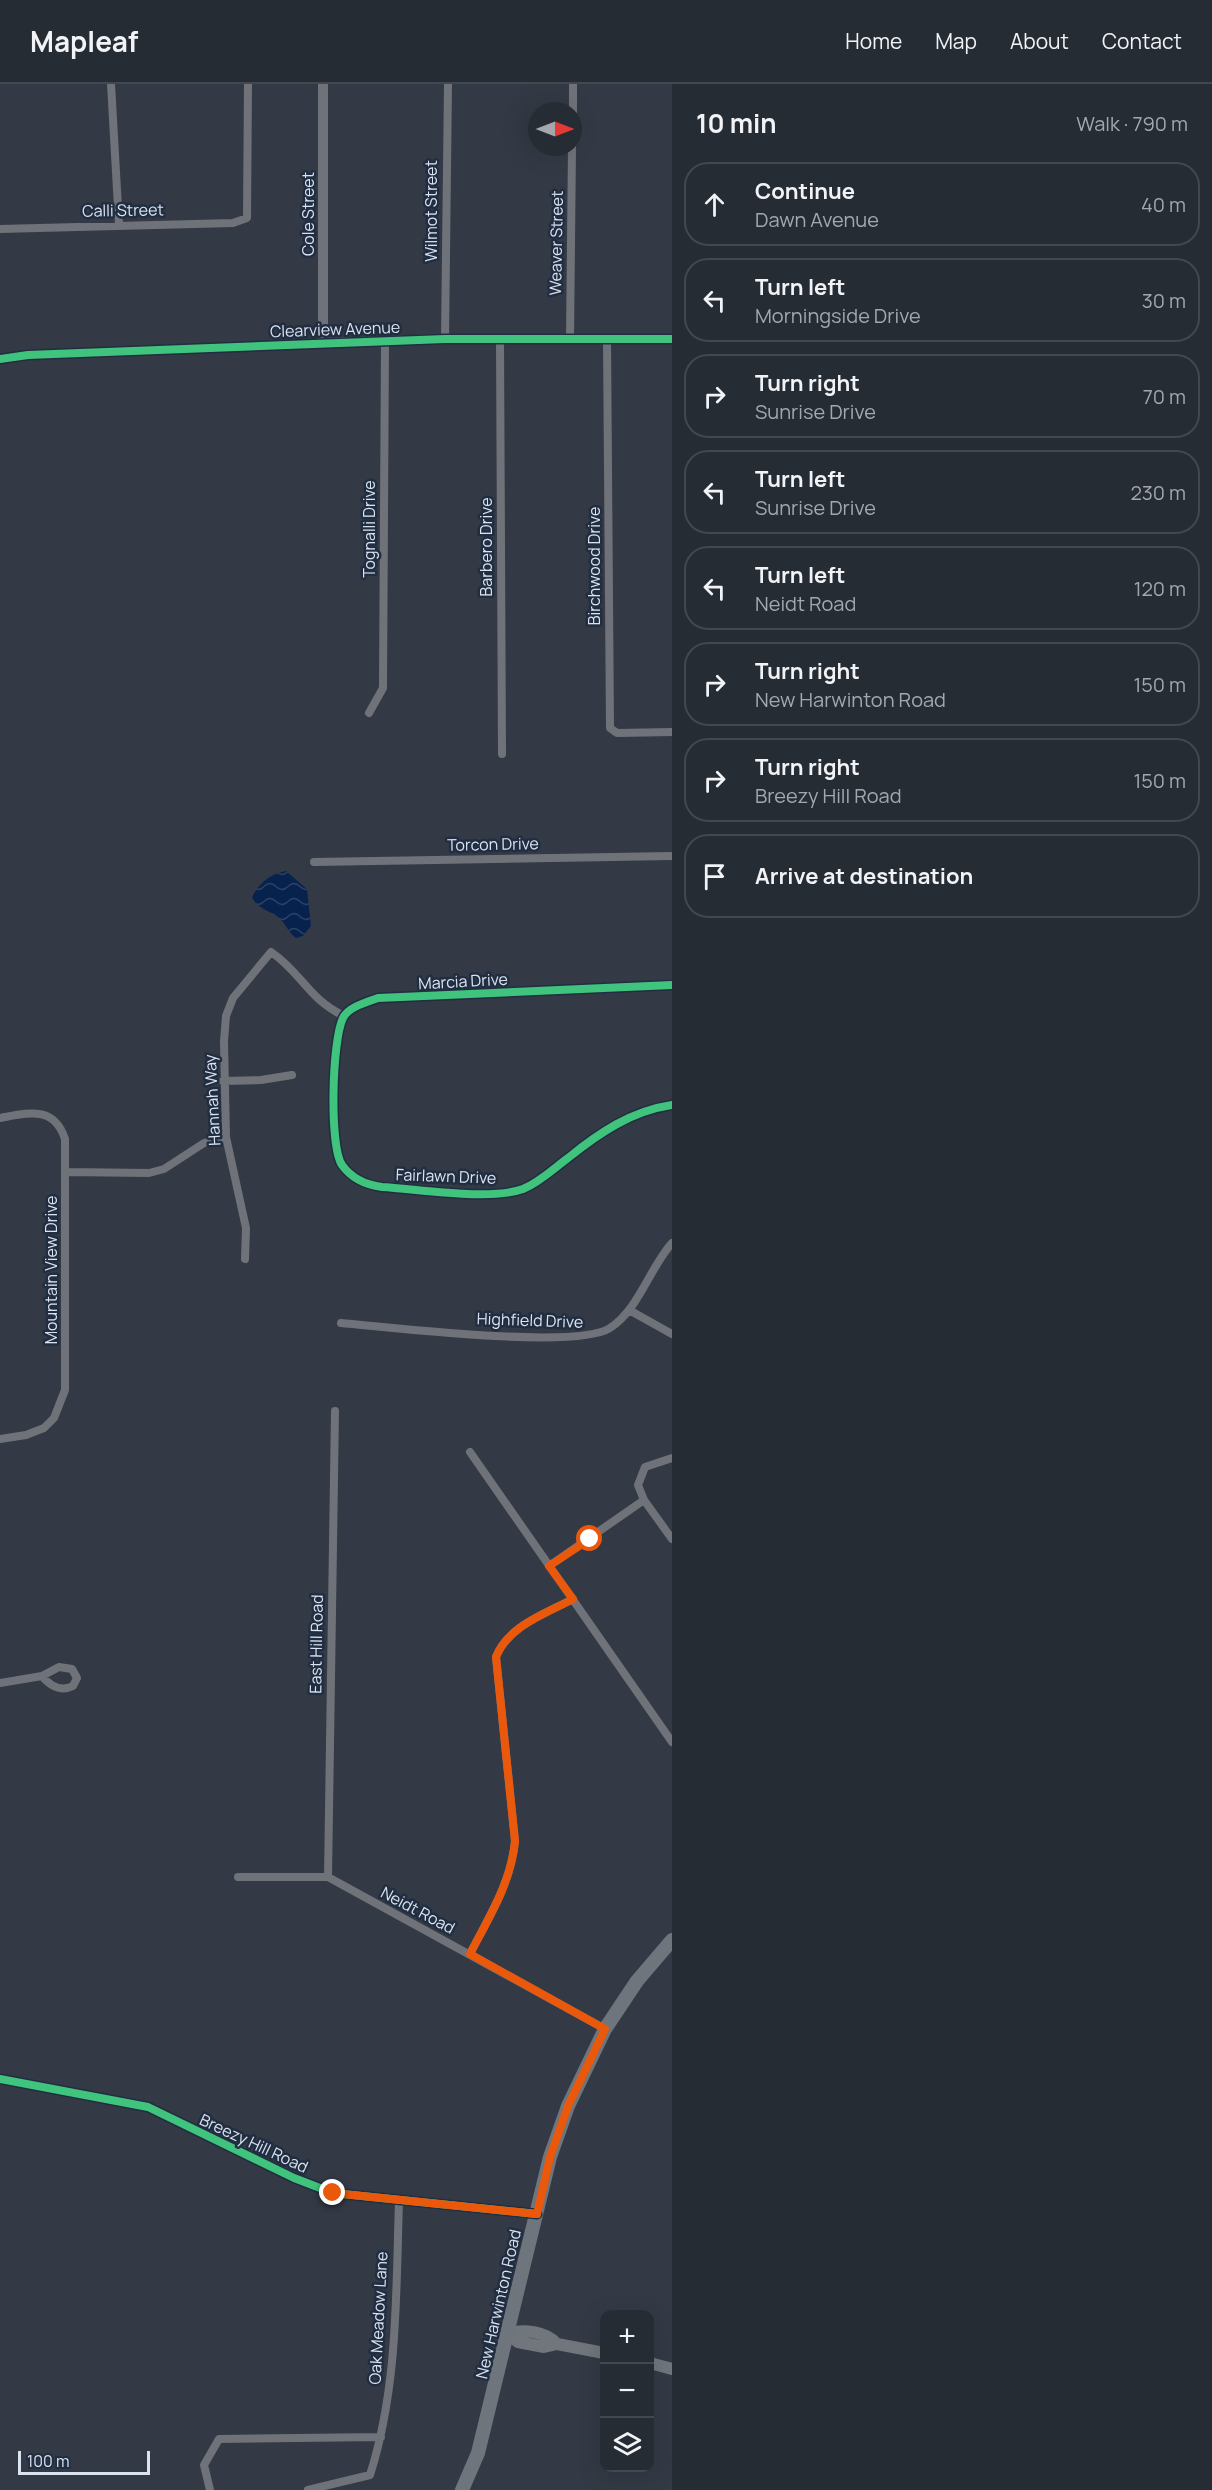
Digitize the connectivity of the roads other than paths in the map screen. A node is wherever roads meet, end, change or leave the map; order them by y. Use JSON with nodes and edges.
{"nodes":[{"id":1,"x":111,"y":84,"type":"edge"},
{"id":2,"x":248,"y":84,"type":"edge"},
{"id":3,"x":323,"y":84,"type":"edge"},
{"id":4,"x":448,"y":84,"type":"edge"},
{"id":5,"x":573,"y":84,"type":"edge"},
{"id":6,"x":573,"y":102,"type":"edge"},
{"id":7,"x":572,"y":156,"type":"edge"},
{"id":8,"x":119,"y":225,"type":"junction"},
{"id":9,"x":0,"y":229,"type":"edge"},
{"id":10,"x":445,"y":339,"type":"junction"},
{"id":11,"x":501,"y":339,"type":"junction"},
{"id":12,"x":570,"y":339,"type":"junction"},
{"id":13,"x":607,"y":339,"type":"junction"},
{"id":14,"x":672,"y":339,"type":"edge"},
{"id":15,"x":385,"y":341,"type":"junction"},
{"id":16,"x":322,"y":344,"type":"junction"},
{"id":17,"x":0,"y":359,"type":"edge"},
{"id":18,"x":369,"y":713,"type":"dead end"},
{"id":19,"x":672,"y":732,"type":"edge"},
{"id":20,"x":502,"y":754,"type":"dead end"},
{"id":21,"x":672,"y":856,"type":"edge"},
{"id":22,"x":314,"y":862,"type":"dead end"},
{"id":23,"x":672,"y":985,"type":"edge"},
{"id":24,"x":344,"y":1016,"type":"junction"},
{"id":25,"x":292,"y":1075,"type":"dead end"},
{"id":26,"x":223,"y":1080,"type":"junction"},
{"id":27,"x":672,"y":1105,"type":"edge"},
{"id":28,"x":0,"y":1118,"type":"edge"},
{"id":29,"x":226,"y":1137,"type":"junction"},
{"id":30,"x":66,"y":1172,"type":"junction"},
{"id":31,"x":672,"y":1244,"type":"edge"},
{"id":32,"x":245,"y":1259,"type":"dead end"},
{"id":33,"x":629,"y":1310,"type":"junction"},
{"id":34,"x":341,"y":1323,"type":"dead end"},
{"id":35,"x":672,"y":1334,"type":"edge"},
{"id":36,"x":335,"y":1411,"type":"dead end"},
{"id":37,"x":0,"y":1439,"type":"edge"},
{"id":38,"x":470,"y":1452,"type":"dead end"},
{"id":39,"x":672,"y":1458,"type":"edge"},
{"id":40,"x":644,"y":1500,"type":"junction"},
{"id":41,"x":672,"y":1539,"type":"edge"},
{"id":42,"x":549,"y":1566,"type":"junction"},
{"id":43,"x":573,"y":1599,"type":"junction"},
{"id":44,"x":42,"y":1676,"type":"dead end"},
{"id":45,"x":0,"y":1683,"type":"edge"},
{"id":46,"x":672,"y":1742,"type":"edge"},
{"id":47,"x":238,"y":1877,"type":"dead end"},
{"id":48,"x":328,"y":1878,"type":"junction"},
{"id":49,"x":669,"y":1948,"type":"edge"},
{"id":50,"x":470,"y":1954,"type":"junction"},
{"id":51,"x":605,"y":2029,"type":"junction"},
{"id":52,"x":0,"y":2079,"type":"edge"},
{"id":53,"x":399,"y":2201,"type":"junction"},
{"id":54,"x":537,"y":2214,"type":"junction"},
{"id":55,"x":508,"y":2334,"type":"junction"},
{"id":56,"x":600,"y":2352,"type":"edge"},
{"id":57,"x":654,"y":2364,"type":"edge"},
{"id":58,"x":672,"y":2369,"type":"edge"},
{"id":59,"x":381,"y":2437,"type":"junction"},
{"id":60,"x":210,"y":2490,"type":"edge"},
{"id":61,"x":308,"y":2490,"type":"edge"},
{"id":62,"x":462,"y":2490,"type":"edge"}],
"edges":[{"from":1,"to":8,"type":"street"},
{"from":2,"to":8,"type":"street","name":"Calli Street"},
{"from":3,"to":16,"type":"street","name":"Cole Street"},
{"from":4,"to":10,"type":"street","name":"Wilmot Street"},
{"from":5,"to":6,"type":"street"},
{"from":7,"to":12,"type":"street","name":"Weaver Street"},
{"from":8,"to":9,"type":"street","name":"Calli Street"},
{"from":10,"to":11,"type":"street","name":"Clearview Avenue"},
{"from":10,"to":15,"type":"street","name":"Clearview Avenue"},
{"from":11,"to":12,"type":"street","name":"Clearview Avenue"},
{"from":11,"to":20,"type":"street","name":"Barbero Drive"},
{"from":12,"to":13,"type":"street","name":"Clearview Avenue"},
{"from":13,"to":14,"type":"street","name":"Clearview Avenue"},
{"from":13,"to":19,"type":"street","name":"Birchwood Drive"},
{"from":15,"to":16,"type":"street","name":"Clearview Avenue"},
{"from":15,"to":18,"type":"street","name":"Tognalli Drive"},
{"from":16,"to":17,"type":"street","name":"Clearview Avenue"},
{"from":21,"to":22,"type":"street","name":"Torcon Drive"},
{"from":23,"to":24,"type":"street","name":"Marcia Drive"},
{"from":24,"to":26,"type":"street","name":"Hannah Way"},
{"from":24,"to":27,"type":"street","name":"Fairlawn Drive"},
{"from":25,"to":26,"type":"street"},
{"from":26,"to":29,"type":"street","name":"Hannah Way"},
{"from":28,"to":30,"type":"street","name":"Mountain View Drive"},
{"from":29,"to":30,"type":"street"},
{"from":29,"to":32,"type":"street","name":"Hannah Way"},
{"from":30,"to":37,"type":"street","name":"Mountain View Drive"},
{"from":31,"to":33,"type":"street","name":"Highfield Drive"},
{"from":33,"to":34,"type":"street","name":"Highfield Drive"},
{"from":33,"to":35,"type":"street"},
{"from":36,"to":48,"type":"street","name":"East Hill Road"},
{"from":38,"to":42,"type":"street"},
{"from":39,"to":40,"type":"street"},
{"from":40,"to":41,"type":"street"},
{"from":40,"to":42,"type":"street"},
{"from":42,"to":43,"type":"street"},
{"from":43,"to":46,"type":"street"},
{"from":43,"to":50,"type":"street"},
{"from":44,"to":45,"type":"street"},
{"from":47,"to":48,"type":"street","name":"Neidt Road"},
{"from":48,"to":50,"type":"street","name":"Neidt Road"},
{"from":49,"to":51,"type":"main road","name":"New Harwinton Road"},
{"from":50,"to":51,"type":"street","name":"Neidt Road"},
{"from":51,"to":54,"type":"main road","name":"New Harwinton Road"},
{"from":52,"to":53,"type":"street","name":"Breezy Hill Road"},
{"from":53,"to":54,"type":"street","name":"Breezy Hill Road"},
{"from":53,"to":59,"type":"street","name":"Oak Meadow Lane"},
{"from":54,"to":55,"type":"main road","name":"New Harwinton Road"},
{"from":55,"to":56,"type":"main road"},
{"from":55,"to":62,"type":"main road","name":"New Harwinton Road"},
{"from":57,"to":58,"type":"main road"},
{"from":59,"to":60,"type":"street"},
{"from":59,"to":61,"type":"street","name":"Oak Meadow Lane"}]}
